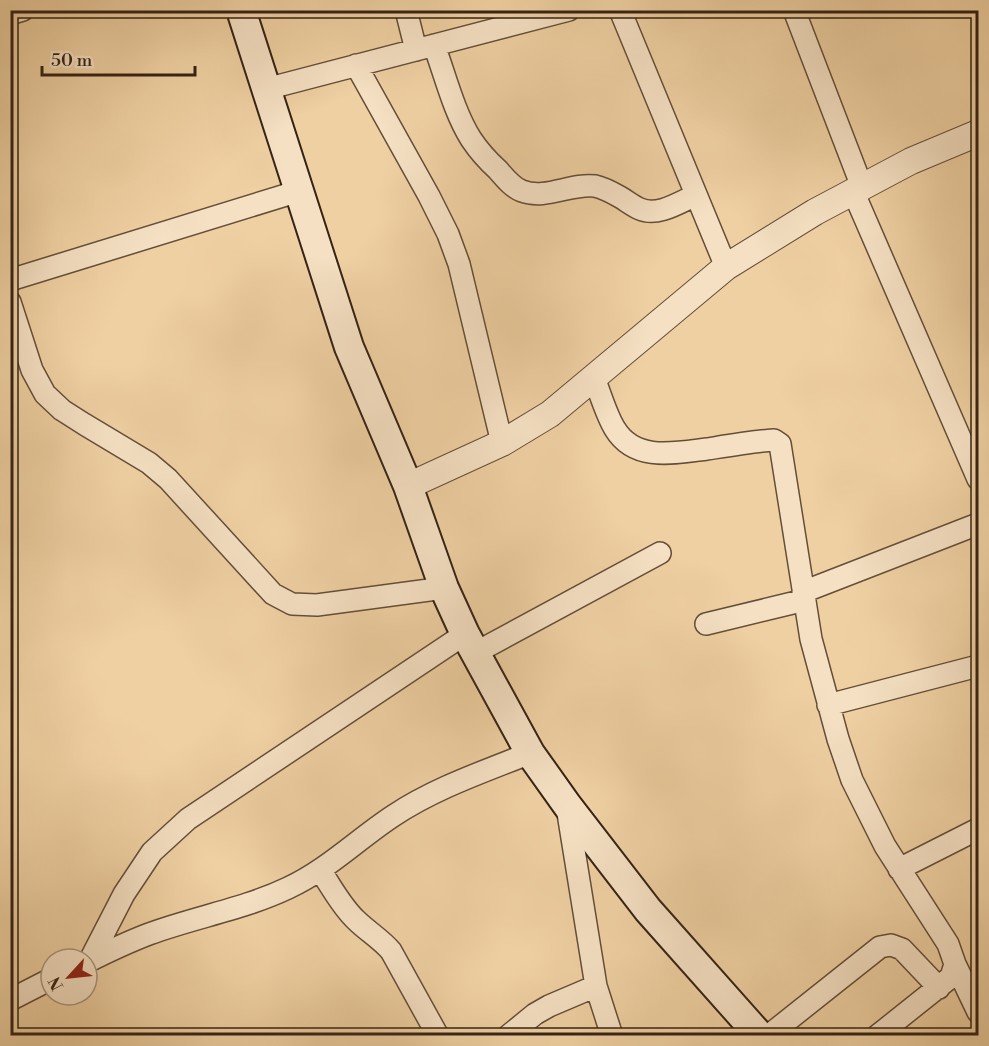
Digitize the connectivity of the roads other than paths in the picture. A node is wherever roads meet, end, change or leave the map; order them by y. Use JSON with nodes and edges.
{"nodes":[{"id":1,"x":23,"y":10,"type":"edge"},
{"id":2,"x":240,"y":10,"type":"edge"},
{"id":3,"x":406,"y":10,"type":"edge"},
{"id":4,"x":569,"y":10,"type":"edge"},
{"id":5,"x":620,"y":10,"type":"edge"},
{"id":6,"x":794,"y":10,"type":"edge"},
{"id":7,"x":10,"y":14,"type":"edge"},
{"id":8,"x":425,"y":47,"type":"junction"},
{"id":9,"x":356,"y":65,"type":"junction"},
{"id":10,"x":266,"y":89,"type":"junction"},
{"id":11,"x":978,"y":133,"type":"edge"},
{"id":12,"x":857,"y":189,"type":"junction"},
{"id":13,"x":299,"y":191,"type":"junction"},
{"id":14,"x":696,"y":195,"type":"junction"},
{"id":15,"x":726,"y":267,"type":"junction"},
{"id":16,"x":10,"y":280,"type":"edge"},
{"id":17,"x":10,"y":302,"type":"edge"},
{"id":18,"x":594,"y":378,"type":"junction"},
{"id":19,"x":502,"y":443,"type":"junction"},
{"id":20,"x":978,"y":479,"type":"edge"},
{"id":21,"x":408,"y":486,"type":"junction"},
{"id":22,"x":978,"y":524,"type":"edge"},
{"id":23,"x":660,"y":553,"type":"dead end"},
{"id":24,"x":444,"y":588,"type":"junction"},
{"id":25,"x":804,"y":596,"type":"junction"},
{"id":26,"x":706,"y":624,"type":"dead end"},
{"id":27,"x":470,"y":644,"type":"junction"},
{"id":28,"x":978,"y":666,"type":"edge"},
{"id":29,"x":828,"y":705,"type":"junction"},
{"id":30,"x":530,"y":753,"type":"junction"},
{"id":31,"x":567,"y":805,"type":"junction"},
{"id":32,"x":978,"y":829,"type":"edge"},
{"id":33,"x":899,"y":869,"type":"junction"},
{"id":34,"x":320,"y":870,"type":"junction"},
{"id":35,"x":96,"y":947,"type":"edge"},
{"id":36,"x":99,"y":957,"type":"edge"},
{"id":37,"x":955,"y":964,"type":"junction"},
{"id":38,"x":39,"y":986,"type":"edge"},
{"id":39,"x":596,"y":986,"type":"junction"},
{"id":40,"x":939,"y":988,"type":"junction"},
{"id":41,"x":10,"y":999,"type":"edge"},
{"id":42,"x":978,"y":1012,"type":"edge"},
{"id":43,"x":438,"y":1035,"type":"edge"},
{"id":44,"x":508,"y":1035,"type":"edge"},
{"id":45,"x":612,"y":1035,"type":"edge"},
{"id":46,"x":760,"y":1035,"type":"edge"},
{"id":47,"x":768,"y":1035,"type":"edge"},
{"id":48,"x":877,"y":1035,"type":"edge"}],
"edges":[{"from":1,"to":7,"type":"street"},
{"from":2,"to":10,"type":"main road"},
{"from":3,"to":8,"type":"street"},
{"from":4,"to":8,"type":"street"},
{"from":5,"to":14,"type":"street"},
{"from":6,"to":12,"type":"street"},
{"from":8,"to":9,"type":"street"},
{"from":8,"to":14,"type":"street"},
{"from":9,"to":10,"type":"street"},
{"from":9,"to":19,"type":"street"},
{"from":10,"to":13,"type":"main road"},
{"from":11,"to":12,"type":"street"},
{"from":12,"to":15,"type":"street"},
{"from":12,"to":20,"type":"street"},
{"from":13,"to":16,"type":"street"},
{"from":13,"to":21,"type":"main road"},
{"from":14,"to":15,"type":"street"},
{"from":15,"to":18,"type":"street"},
{"from":17,"to":24,"type":"street"},
{"from":18,"to":19,"type":"street"},
{"from":18,"to":25,"type":"street"},
{"from":19,"to":21,"type":"street"},
{"from":21,"to":24,"type":"main road"},
{"from":22,"to":25,"type":"street"},
{"from":23,"to":27,"type":"street"},
{"from":24,"to":27,"type":"main road"},
{"from":25,"to":26,"type":"street"},
{"from":25,"to":29,"type":"street"},
{"from":27,"to":30,"type":"main road"},
{"from":27,"to":35,"type":"street"},
{"from":28,"to":29,"type":"street"},
{"from":29,"to":33,"type":"street"},
{"from":30,"to":31,"type":"main road"},
{"from":30,"to":34,"type":"street"},
{"from":31,"to":39,"type":"street"},
{"from":31,"to":46,"type":"main road"},
{"from":32,"to":33,"type":"street"},
{"from":33,"to":37,"type":"street"},
{"from":34,"to":36,"type":"street"},
{"from":34,"to":43,"type":"street"},
{"from":37,"to":40,"type":"street"},
{"from":37,"to":42,"type":"street"},
{"from":38,"to":41,"type":"street"},
{"from":39,"to":44,"type":"street"},
{"from":39,"to":45,"type":"street"},
{"from":40,"to":47,"type":"street"},
{"from":40,"to":48,"type":"street"}]}
